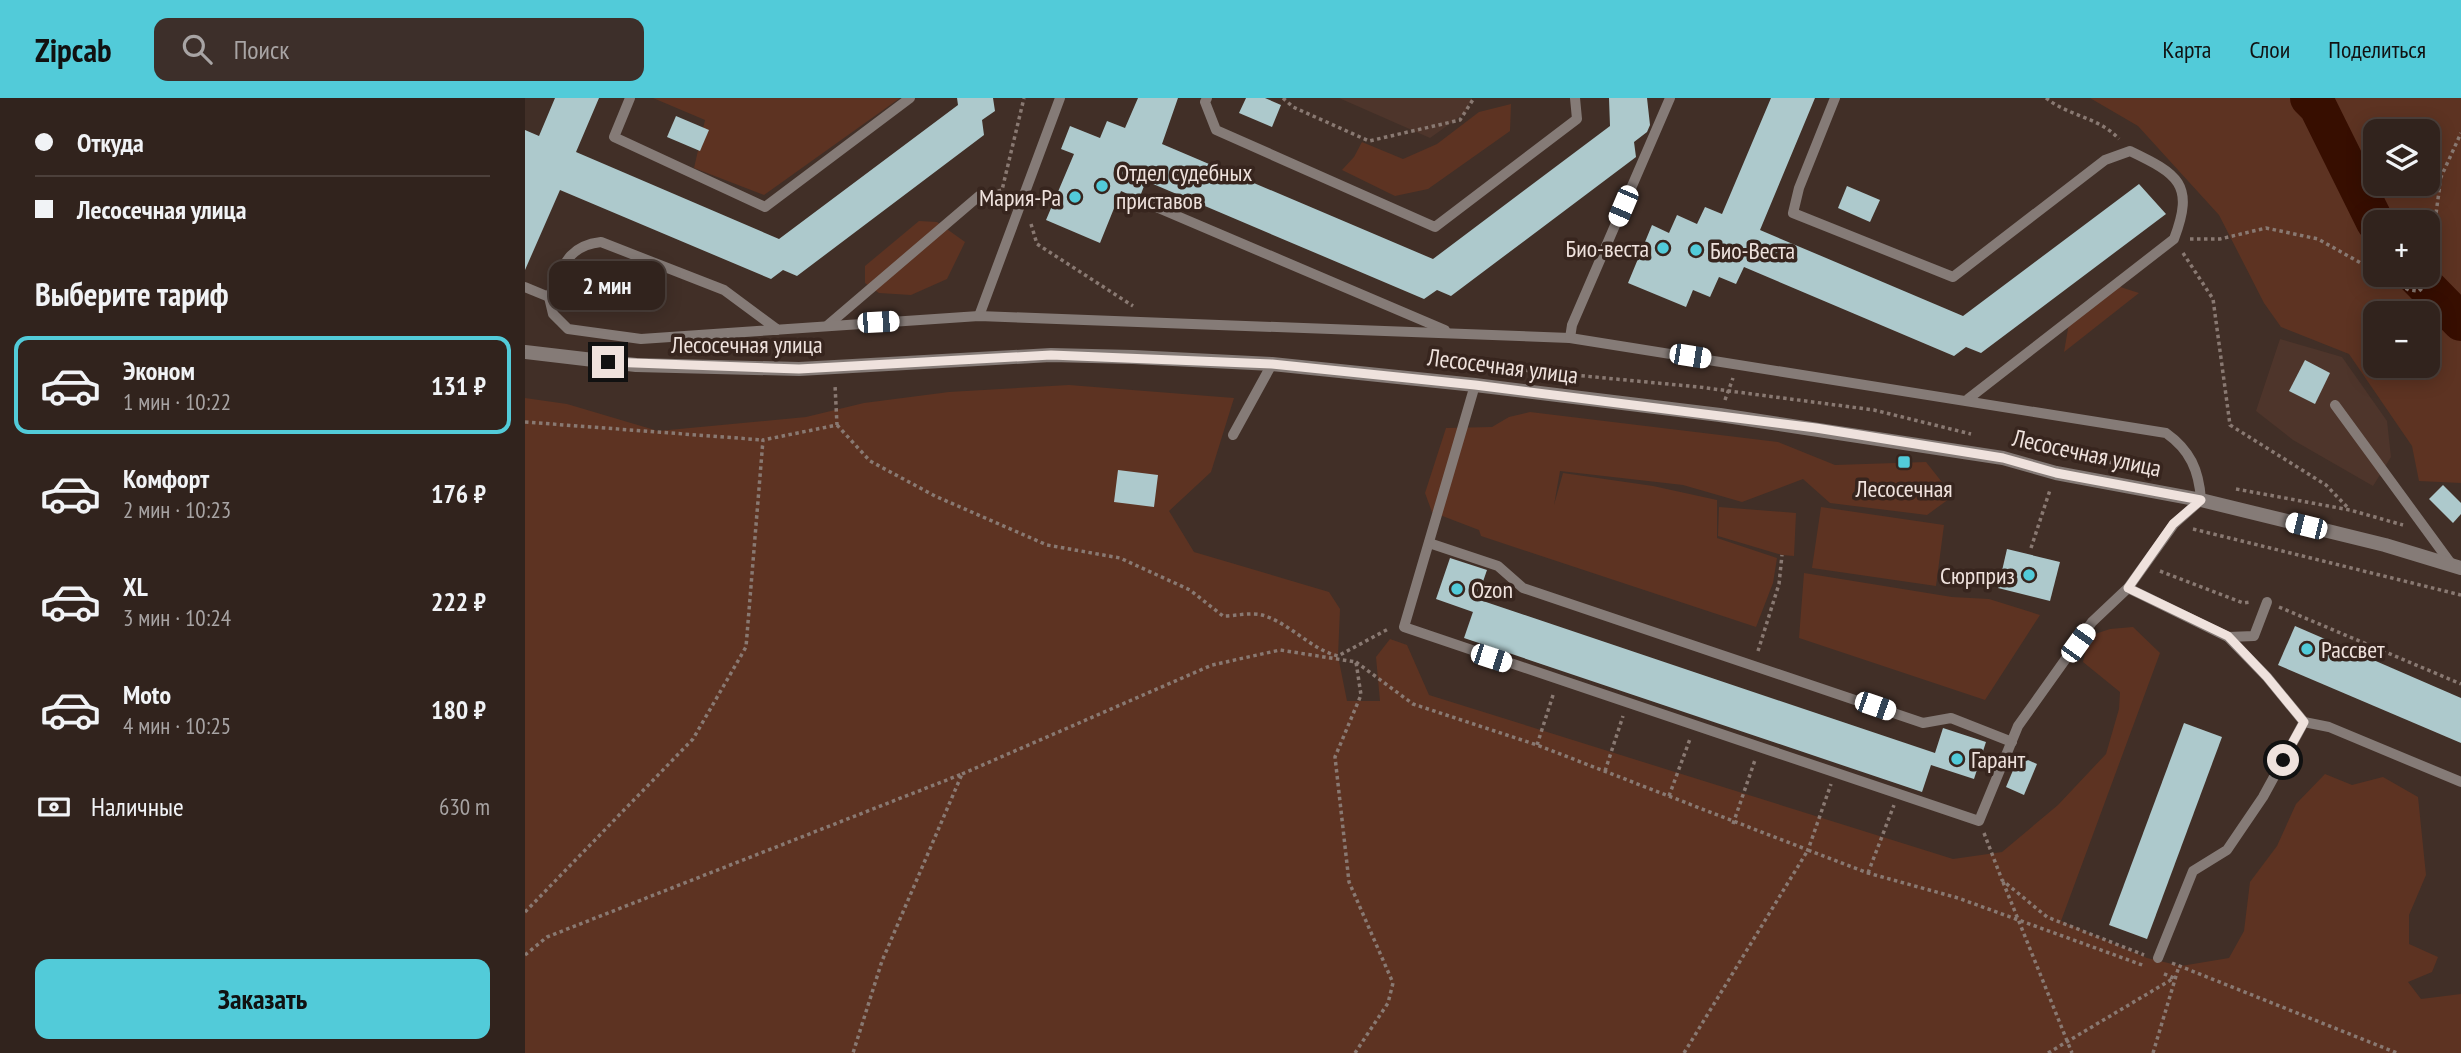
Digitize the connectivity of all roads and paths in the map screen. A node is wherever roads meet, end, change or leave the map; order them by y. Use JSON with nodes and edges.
{"nodes":[{"id":1,"x":630,"y":98,"type":"edge"},
{"id":2,"x":910,"y":98,"type":"edge"},
{"id":3,"x":1024,"y":98,"type":"edge"},
{"id":4,"x":1060,"y":98,"type":"edge"},
{"id":5,"x":1207,"y":98,"type":"edge"},
{"id":6,"x":1283,"y":98,"type":"edge"},
{"id":7,"x":1474,"y":98,"type":"edge"},
{"id":8,"x":1575,"y":98,"type":"edge"},
{"id":9,"x":1663,"y":98,"type":"edge"},
{"id":10,"x":1670,"y":98,"type":"edge"},
{"id":11,"x":1835,"y":98,"type":"edge"},
{"id":12,"x":2046,"y":98,"type":"edge"},
{"id":13,"x":1665,"y":112,"type":"junction"},
{"id":14,"x":2461,"y":133,"type":"edge"},
{"id":15,"x":2130,"y":151,"type":"junction"},
{"id":16,"x":979,"y":196,"type":"joint"},
{"id":17,"x":1023,"y":197,"type":"junction"},
{"id":18,"x":1149,"y":204,"type":"dead end"},
{"id":19,"x":2436,"y":210,"type":"edge"},
{"id":20,"x":2174,"y":239,"type":"junction"},
{"id":21,"x":2363,"y":264,"type":"edge"},
{"id":22,"x":525,"y":287,"type":"edge"},
{"id":23,"x":2403,"y":287,"type":"edge"},
{"id":24,"x":2423,"y":287,"type":"edge"},
{"id":25,"x":549,"y":297,"type":"junction"},
{"id":26,"x":1145,"y":306,"type":"dead end"},
{"id":27,"x":979,"y":316,"type":"junction"},
{"id":28,"x":827,"y":325,"type":"junction"},
{"id":29,"x":778,"y":330,"type":"junction"},
{"id":30,"x":1452,"y":333,"type":"junction"},
{"id":31,"x":1570,"y":338,"type":"junction"},
{"id":32,"x":525,"y":352,"type":"edge"},
{"id":33,"x":1738,"y":363,"type":"junction"},
{"id":34,"x":1272,"y":364,"type":"junction"},
{"id":35,"x":834,"y":367,"type":"junction"},
{"id":36,"x":1475,"y":385,"type":"junction"},
{"id":37,"x":1968,"y":399,"type":"junction"},
{"id":38,"x":2335,"y":405,"type":"dead end"},
{"id":39,"x":1720,"y":415,"type":"junction"},
{"id":40,"x":525,"y":422,"type":"edge"},
{"id":41,"x":837,"y":425,"type":"junction"},
{"id":42,"x":1233,"y":435,"type":"dead end"},
{"id":43,"x":764,"y":440,"type":"junction"},
{"id":44,"x":2061,"y":452,"type":"dead end"},
{"id":45,"x":2056,"y":473,"type":"junction"},
{"id":46,"x":2201,"y":500,"type":"junction"},
{"id":47,"x":2350,"y":510,"type":"dead end"},
{"id":48,"x":2173,"y":524,"type":"junction"},
{"id":49,"x":1429,"y":543,"type":"junction"},
{"id":50,"x":2031,"y":548,"type":"dead end"},
{"id":51,"x":1782,"y":555,"type":"dead end"},
{"id":52,"x":2143,"y":564,"type":"junction"},
{"id":53,"x":2457,"y":566,"type":"edge"},
{"id":54,"x":2128,"y":588,"type":"junction"},
{"id":55,"x":2461,"y":596,"type":"edge"},
{"id":56,"x":2267,"y":602,"type":"junction"},
{"id":57,"x":1406,"y":619,"type":"junction"},
{"id":58,"x":2228,"y":636,"type":"junction"},
{"id":59,"x":1356,"y":662,"type":"junction"},
{"id":60,"x":1755,"y":664,"type":"junction"},
{"id":61,"x":1558,"y":680,"type":"junction"},
{"id":62,"x":2461,"y":684,"type":"edge"},
{"id":63,"x":1627,"y":704,"type":"junction"},
{"id":64,"x":2304,"y":722,"type":"junction"},
{"id":65,"x":1694,"y":727,"type":"junction"},
{"id":66,"x":2012,"y":742,"type":"junction"},
{"id":67,"x":1537,"y":746,"type":"junction"},
{"id":68,"x":1759,"y":748,"type":"junction"},
{"id":69,"x":1605,"y":771,"type":"junction"},
{"id":70,"x":1835,"y":773,"type":"junction"},
{"id":71,"x":962,"y":774,"type":"junction"},
{"id":72,"x":2461,"y":782,"type":"edge"},
{"id":73,"x":1898,"y":794,"type":"junction"},
{"id":74,"x":1669,"y":796,"type":"junction"},
{"id":75,"x":1979,"y":821,"type":"junction"},
{"id":76,"x":1733,"y":824,"type":"junction"},
{"id":77,"x":1808,"y":850,"type":"junction"},
{"id":78,"x":1868,"y":873,"type":"junction"},
{"id":79,"x":2002,"y":880,"type":"junction"},
{"id":80,"x":525,"y":912,"type":"edge"},
{"id":81,"x":2018,"y":920,"type":"junction"},
{"id":82,"x":525,"y":955,"type":"edge"},
{"id":83,"x":2158,"y":958,"type":"junction"},
{"id":84,"x":2179,"y":966,"type":"junction"},
{"id":85,"x":2149,"y":968,"type":"dead end"},
{"id":86,"x":2162,"y":973,"type":"dead end"},
{"id":87,"x":2174,"y":978,"type":"junction"},
{"id":88,"x":2067,"y":1041,"type":"junction"},
{"id":89,"x":853,"y":1053,"type":"edge"},
{"id":90,"x":1355,"y":1053,"type":"edge"},
{"id":91,"x":1684,"y":1053,"type":"edge"},
{"id":92,"x":2048,"y":1053,"type":"edge"},
{"id":93,"x":2072,"y":1053,"type":"edge"},
{"id":94,"x":2153,"y":1053,"type":"edge"},
{"id":95,"x":2397,"y":1053,"type":"edge"}],
"edges":[{"from":1,"to":2,"type":"lane"},
{"from":3,"to":16,"type":"path"},
{"from":4,"to":17,"type":"lane"},
{"from":5,"to":8,"type":"lane"},
{"from":6,"to":7,"type":"path"},
{"from":9,"to":13,"type":"lane"},
{"from":10,"to":13,"type":"lane"},
{"from":11,"to":15,"type":"lane"},
{"from":12,"to":15,"type":"path"},
{"from":13,"to":31,"type":"lane"},
{"from":14,"to":19,"type":"path"},
{"from":15,"to":20,"type":"lane"},
{"from":16,"to":28,"type":"lane"},
{"from":17,"to":26,"type":"path"},
{"from":17,"to":27,"type":"lane"},
{"from":18,"to":30,"type":"lane"},
{"from":20,"to":21,"type":"path"},
{"from":20,"to":37,"type":"lane"},
{"from":20,"to":47,"type":"path"},
{"from":22,"to":25,"type":"lane"},
{"from":23,"to":24,"type":"path"},
{"from":25,"to":29,"type":"lane"},
{"from":25,"to":29,"type":"lane"},
{"from":27,"to":28,"type":"lane"},
{"from":27,"to":30,"type":"lane"},
{"from":28,"to":29,"type":"lane"},
{"from":30,"to":31,"type":"lane"},
{"from":31,"to":33,"type":"lane"},
{"from":32,"to":35,"type":"street","name":"Лесосечная улица"},
{"from":33,"to":37,"type":"lane"},
{"from":33,"to":39,"type":"path"},
{"from":34,"to":35,"type":"street","name":"Лесосечная улица"},
{"from":34,"to":36,"type":"street","name":"Лесосечная улица"},
{"from":34,"to":42,"type":"lane"},
{"from":35,"to":41,"type":"path"},
{"from":36,"to":39,"type":"street","name":"Лесосечная улица"},
{"from":36,"to":49,"type":"lane"},
{"from":37,"to":46,"type":"lane"},
{"from":38,"to":53,"type":"lane"},
{"from":39,"to":45,"type":"street","name":"Лесосечная улица"},
{"from":40,"to":43,"type":"path"},
{"from":41,"to":43,"type":"path"},
{"from":41,"to":57,"type":"path"},
{"from":43,"to":80,"type":"path"},
{"from":44,"to":45,"type":"path"},
{"from":45,"to":46,"type":"street","name":"Лесосечная улица"},
{"from":45,"to":50,"type":"path"},
{"from":46,"to":48,"type":"lane"},
{"from":46,"to":53,"type":"street","name":"Лесосечная улица"},
{"from":48,"to":52,"type":"lane"},
{"from":48,"to":55,"type":"path"},
{"from":49,"to":57,"type":"lane"},
{"from":49,"to":60,"type":"lane"},
{"from":51,"to":60,"type":"path"},
{"from":52,"to":54,"type":"lane"},
{"from":52,"to":56,"type":"path"},
{"from":54,"to":58,"type":"lane"},
{"from":54,"to":66,"type":"lane"},
{"from":56,"to":58,"type":"lane"},
{"from":56,"to":62,"type":"path"},
{"from":57,"to":61,"type":"lane"},
{"from":58,"to":64,"type":"lane"},
{"from":59,"to":67,"type":"path"},
{"from":59,"to":71,"type":"path"},
{"from":59,"to":90,"type":"path"},
{"from":60,"to":66,"type":"lane"},
{"from":61,"to":63,"type":"lane"},
{"from":61,"to":67,"type":"path"},
{"from":63,"to":65,"type":"lane"},
{"from":63,"to":69,"type":"path"},
{"from":64,"to":72,"type":"lane"},
{"from":64,"to":83,"type":"lane"},
{"from":65,"to":68,"type":"lane"},
{"from":65,"to":74,"type":"path"},
{"from":66,"to":75,"type":"lane"},
{"from":67,"to":69,"type":"path"},
{"from":68,"to":70,"type":"lane"},
{"from":68,"to":76,"type":"path"},
{"from":69,"to":74,"type":"path"},
{"from":70,"to":73,"type":"lane"},
{"from":70,"to":77,"type":"path"},
{"from":71,"to":82,"type":"path"},
{"from":71,"to":89,"type":"path"},
{"from":73,"to":75,"type":"lane"},
{"from":73,"to":78,"type":"path"},
{"from":74,"to":76,"type":"path"},
{"from":75,"to":79,"type":"path"},
{"from":76,"to":77,"type":"path"},
{"from":77,"to":78,"type":"path"},
{"from":77,"to":91,"type":"path"},
{"from":78,"to":81,"type":"path"},
{"from":79,"to":81,"type":"path"},
{"from":79,"to":83,"type":"path"},
{"from":81,"to":85,"type":"path"},
{"from":81,"to":88,"type":"path"},
{"from":83,"to":84,"type":"path"},
{"from":84,"to":87,"type":"path"},
{"from":84,"to":95,"type":"path"},
{"from":86,"to":87,"type":"path"},
{"from":87,"to":88,"type":"path"},
{"from":87,"to":94,"type":"path"},
{"from":88,"to":92,"type":"path"},
{"from":88,"to":93,"type":"path"}]}
